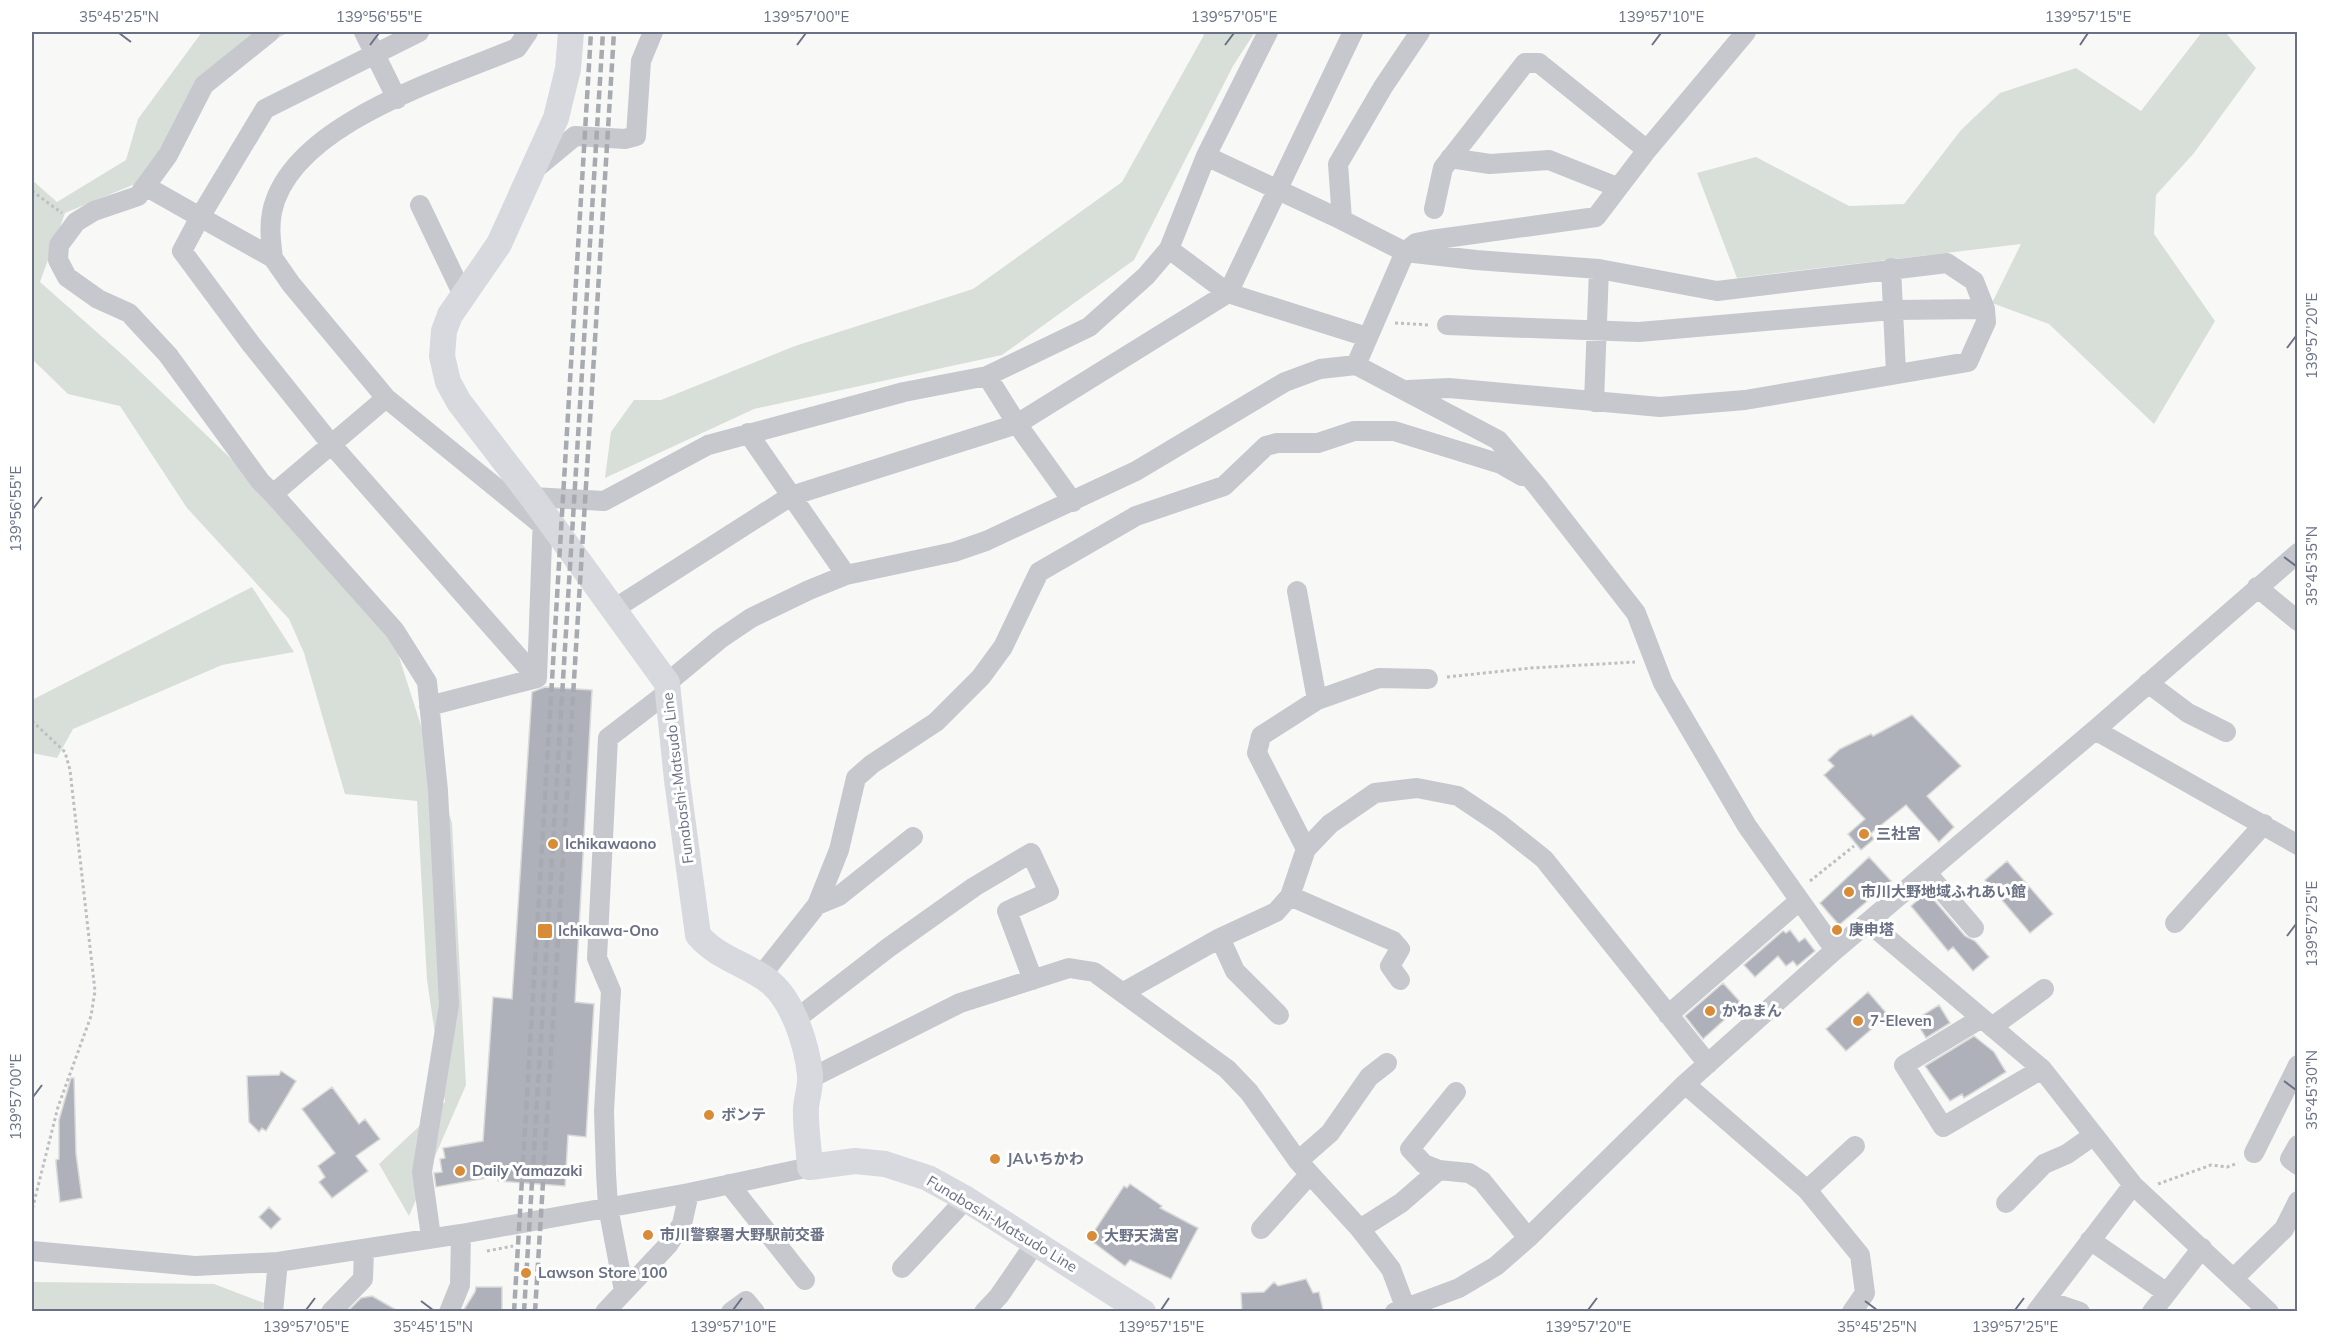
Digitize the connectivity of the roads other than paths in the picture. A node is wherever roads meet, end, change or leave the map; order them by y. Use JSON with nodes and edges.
{"nodes":[{"id":1,"x":270,"y":32,"type":"edge"},
{"id":2,"x":364,"y":32,"type":"edge"},
{"id":3,"x":419,"y":32,"type":"edge"},
{"id":4,"x":528,"y":32,"type":"edge"},
{"id":5,"x":571,"y":32,"type":"edge"},
{"id":6,"x":653,"y":32,"type":"edge"},
{"id":7,"x":1268,"y":32,"type":"edge"},
{"id":8,"x":1353,"y":32,"type":"edge"},
{"id":9,"x":1420,"y":32,"type":"edge"},
{"id":10,"x":1746,"y":32,"type":"edge"},
{"id":11,"x":375,"y":54,"type":"junction"},
{"id":12,"x":397,"y":99,"type":"junction"},
{"id":13,"x":1647,"y":150,"type":"junction"},
{"id":14,"x":1206,"y":156,"type":"junction"},
{"id":15,"x":1450,"y":158,"type":"junction"},
{"id":16,"x":534,"y":170,"type":"junction"},
{"id":17,"x":147,"y":187,"type":"junction"},
{"id":18,"x":1617,"y":187,"type":"junction"},
{"id":19,"x":1277,"y":189,"type":"junction"},
{"id":20,"x":420,"y":205,"type":"dead end"},
{"id":21,"x":1434,"y":209,"type":"dead end"},
{"id":22,"x":200,"y":217,"type":"junction"},
{"id":23,"x":1342,"y":220,"type":"junction"},
{"id":24,"x":1169,"y":249,"type":"junction"},
{"id":25,"x":1405,"y":252,"type":"junction"},
{"id":26,"x":273,"y":258,"type":"junction"},
{"id":27,"x":1891,"y":268,"type":"junction"},
{"id":28,"x":1599,"y":269,"type":"junction"},
{"id":29,"x":1228,"y":293,"type":"junction"},
{"id":30,"x":463,"y":295,"type":"junction"},
{"id":31,"x":1985,"y":309,"type":"junction"},
{"id":32,"x":1892,"y":310,"type":"junction"},
{"id":33,"x":1447,"y":325,"type":"road end"},
{"id":34,"x":1371,"y":330,"type":"junction"},
{"id":35,"x":1596,"y":330,"type":"junction"},
{"id":36,"x":1356,"y":365,"type":"junction"},
{"id":37,"x":1896,"y":373,"type":"junction"},
{"id":38,"x":987,"y":376,"type":"junction"},
{"id":39,"x":1408,"y":390,"type":"junction"},
{"id":40,"x":386,"y":398,"type":"junction"},
{"id":41,"x":1594,"y":402,"type":"junction"},
{"id":42,"x":1017,"y":424,"type":"junction"},
{"id":43,"x":748,"y":433,"type":"junction"},
{"id":44,"x":331,"y":444,"type":"junction"},
{"id":45,"x":1537,"y":486,"type":"junction"},
{"id":46,"x":273,"y":494,"type":"junction"},
{"id":47,"x":791,"y":496,"type":"junction"},
{"id":48,"x":1074,"y":502,"type":"junction"},
{"id":49,"x":539,"y":512,"type":"junction"},
{"id":50,"x":2298,"y":553,"type":"edge"},
{"id":51,"x":846,"y":575,"type":"junction"},
{"id":52,"x":2258,"y":587,"type":"junction"},
{"id":53,"x":1297,"y":591,"type":"dead end"},
{"id":54,"x":614,"y":609,"type":"junction"},
{"id":55,"x":2298,"y":621,"type":"edge"},
{"id":56,"x":537,"y":678,"type":"junction"},
{"id":57,"x":1428,"y":679,"type":"road end"},
{"id":58,"x":2148,"y":682,"type":"junction"},
{"id":59,"x":668,"y":687,"type":"junction"},
{"id":60,"x":1317,"y":700,"type":"junction"},
{"id":61,"x":429,"y":706,"type":"junction"},
{"id":62,"x":2095,"y":730,"type":"junction"},
{"id":63,"x":2226,"y":732,"type":"dead end"},
{"id":64,"x":2264,"y":824,"type":"junction"},
{"id":65,"x":913,"y":837,"type":"dead end"},
{"id":66,"x":2298,"y":845,"type":"edge"},
{"id":67,"x":1306,"y":849,"type":"junction"},
{"id":68,"x":1927,"y":873,"type":"junction"},
{"id":69,"x":1290,"y":896,"type":"junction"},
{"id":70,"x":1797,"y":898,"type":"junction"},
{"id":71,"x":817,"y":905,"type":"junction"},
{"id":72,"x":1868,"y":922,"type":"junction"},
{"id":73,"x":2175,"y":923,"type":"dead end"},
{"id":74,"x":1974,"y":928,"type":"dead end"},
{"id":75,"x":1220,"y":938,"type":"junction"},
{"id":76,"x":1835,"y":950,"type":"junction"},
{"id":77,"x":760,"y":976,"type":"junction"},
{"id":78,"x":1033,"y":980,"type":"junction"},
{"id":79,"x":1400,"y":980,"type":"dead end"},
{"id":80,"x":2044,"y":989,"type":"dead end"},
{"id":81,"x":1124,"y":992,"type":"junction"},
{"id":82,"x":1280,"y":1015,"type":"dead end"},
{"id":83,"x":1668,"y":1015,"type":"junction"},
{"id":84,"x":795,"y":1020,"type":"junction"},
{"id":85,"x":1986,"y":1023,"type":"junction"},
{"id":86,"x":1387,"y":1063,"type":"dead end"},
{"id":87,"x":1708,"y":1064,"type":"junction"},
{"id":88,"x":2298,"y":1065,"type":"edge"},
{"id":89,"x":2042,"y":1069,"type":"junction"},
{"id":90,"x":811,"y":1078,"type":"junction"},
{"id":91,"x":1685,"y":1084,"type":"junction"},
{"id":92,"x":1456,"y":1092,"type":"dead end"},
{"id":93,"x":2094,"y":1135,"type":"junction"},
{"id":94,"x":2298,"y":1145,"type":"edge"},
{"id":95,"x":1855,"y":1146,"type":"dead end"},
{"id":96,"x":2254,"y":1153,"type":"road end"},
{"id":97,"x":2298,"y":1166,"type":"edge"},
{"id":98,"x":810,"y":1167,"type":"junction"},
{"id":99,"x":1304,"y":1167,"type":"junction"},
{"id":100,"x":1439,"y":1170,"type":"junction"},
{"id":101,"x":729,"y":1184,"type":"junction"},
{"id":102,"x":2136,"y":1188,"type":"junction"},
{"id":103,"x":1807,"y":1190,"type":"junction"},
{"id":104,"x":689,"y":1193,"type":"junction"},
{"id":105,"x":966,"y":1199,"type":"junction"},
{"id":106,"x":2298,"y":1201,"type":"edge"},
{"id":107,"x":2006,"y":1203,"type":"dead end"},
{"id":108,"x":608,"y":1207,"type":"junction"},
{"id":109,"x":1261,"y":1229,"type":"dead end"},
{"id":110,"x":1360,"y":1229,"type":"junction"},
{"id":111,"x":461,"y":1234,"type":"junction"},
{"id":112,"x":430,"y":1237,"type":"junction"},
{"id":113,"x":1528,"y":1238,"type":"junction"},
{"id":114,"x":2090,"y":1240,"type":"junction"},
{"id":115,"x":1036,"y":1242,"type":"junction"},
{"id":116,"x":2202,"y":1248,"type":"junction"},
{"id":117,"x":364,"y":1250,"type":"junction"},
{"id":118,"x":32,"y":1251,"type":"edge"},
{"id":119,"x":278,"y":1262,"type":"junction"},
{"id":120,"x":902,"y":1268,"type":"dead end"},
{"id":121,"x":2234,"y":1278,"type":"junction"},
{"id":122,"x":805,"y":1280,"type":"dead end"},
{"id":123,"x":624,"y":1291,"type":"junction"},
{"id":124,"x":2167,"y":1293,"type":"junction"},
{"id":125,"x":2040,"y":1306,"type":"edge"},
{"id":126,"x":1401,"y":1310,"type":"edge"},
{"id":127,"x":273,"y":1311,"type":"edge"},
{"id":128,"x":331,"y":1311,"type":"edge"},
{"id":129,"x":449,"y":1311,"type":"edge"},
{"id":130,"x":605,"y":1311,"type":"edge"},
{"id":131,"x":731,"y":1311,"type":"edge"},
{"id":132,"x":755,"y":1311,"type":"edge"},
{"id":133,"x":984,"y":1311,"type":"edge"},
{"id":134,"x":1143,"y":1311,"type":"edge"},
{"id":135,"x":1852,"y":1311,"type":"edge"},
{"id":136,"x":2080,"y":1311,"type":"edge"},
{"id":137,"x":2152,"y":1311,"type":"edge"},
{"id":138,"x":2269,"y":1311,"type":"edge"}],
"edges":[{"from":1,"to":17,"type":"street"},
{"from":2,"to":11,"type":"street"},
{"from":3,"to":11,"type":"street"},
{"from":4,"to":12,"type":"street"},
{"from":5,"to":16,"type":"main road","name":"Funabashi-Matsudo Line"},
{"from":6,"to":16,"type":"street"},
{"from":7,"to":14,"type":"street"},
{"from":8,"to":19,"type":"street"},
{"from":9,"to":23,"type":"street"},
{"from":10,"to":13,"type":"street"},
{"from":11,"to":12,"type":"street"},
{"from":11,"to":22,"type":"street"},
{"from":12,"to":26,"type":"street"},
{"from":13,"to":15,"type":"street"},
{"from":13,"to":18,"type":"street"},
{"from":14,"to":19,"type":"street"},
{"from":14,"to":24,"type":"street"},
{"from":15,"to":18,"type":"street"},
{"from":15,"to":21,"type":"street"},
{"from":16,"to":30,"type":"main road","name":"Funabashi-Matsudo Line"},
{"from":17,"to":22,"type":"street"},
{"from":17,"to":46,"type":"street"},
{"from":18,"to":25,"type":"street"},
{"from":19,"to":23,"type":"street"},
{"from":19,"to":29,"type":"street"},
{"from":20,"to":30,"type":"street"},
{"from":22,"to":26,"type":"street"},
{"from":22,"to":44,"type":"street"},
{"from":23,"to":25,"type":"street"},
{"from":24,"to":29,"type":"street"},
{"from":24,"to":38,"type":"street"},
{"from":25,"to":28,"type":"street"},
{"from":25,"to":34,"type":"street"},
{"from":26,"to":40,"type":"street"},
{"from":27,"to":28,"type":"street"},
{"from":27,"to":31,"type":"street"},
{"from":27,"to":32,"type":"street"},
{"from":28,"to":35,"type":"street"},
{"from":29,"to":34,"type":"street"},
{"from":29,"to":42,"type":"street"},
{"from":30,"to":49,"type":"main road","name":"Funabashi-Matsudo Line"},
{"from":31,"to":32,"type":"street"},
{"from":31,"to":37,"type":"street"},
{"from":32,"to":35,"type":"street"},
{"from":32,"to":37,"type":"street"},
{"from":33,"to":35,"type":"street"},
{"from":34,"to":36,"type":"street"},
{"from":35,"to":41,"type":"street"},
{"from":36,"to":39,"type":"street"},
{"from":36,"to":48,"type":"street"},
{"from":37,"to":41,"type":"street"},
{"from":38,"to":42,"type":"street"},
{"from":38,"to":43,"type":"street"},
{"from":39,"to":41,"type":"street"},
{"from":39,"to":45,"type":"street"},
{"from":40,"to":44,"type":"street"},
{"from":40,"to":49,"type":"street"},
{"from":42,"to":47,"type":"street"},
{"from":42,"to":48,"type":"street"},
{"from":43,"to":47,"type":"street"},
{"from":43,"to":49,"type":"street"},
{"from":44,"to":46,"type":"street"},
{"from":44,"to":56,"type":"street"},
{"from":45,"to":70,"type":"street"},
{"from":45,"to":71,"type":"street"},
{"from":46,"to":61,"type":"street"},
{"from":47,"to":51,"type":"street"},
{"from":47,"to":54,"type":"street"},
{"from":48,"to":51,"type":"street"},
{"from":49,"to":54,"type":"main road","name":"Funabashi-Matsudo Line"},
{"from":49,"to":56,"type":"street"},
{"from":50,"to":52,"type":"street"},
{"from":51,"to":59,"type":"street"},
{"from":52,"to":55,"type":"street"},
{"from":52,"to":58,"type":"street"},
{"from":53,"to":60,"type":"street"},
{"from":54,"to":59,"type":"main road","name":"Funabashi-Matsudo Line"},
{"from":56,"to":61,"type":"street"},
{"from":57,"to":60,"type":"street"},
{"from":58,"to":62,"type":"street"},
{"from":58,"to":63,"type":"street"},
{"from":59,"to":77,"type":"main road","name":"Funabashi-Matsudo Line"},
{"from":59,"to":108,"type":"street"},
{"from":60,"to":67,"type":"street"},
{"from":61,"to":112,"type":"street"},
{"from":62,"to":64,"type":"street"},
{"from":62,"to":68,"type":"street"},
{"from":64,"to":66,"type":"street"},
{"from":64,"to":73,"type":"street"},
{"from":65,"to":71,"type":"street"},
{"from":67,"to":69,"type":"street"},
{"from":67,"to":83,"type":"street"},
{"from":68,"to":72,"type":"street"},
{"from":68,"to":74,"type":"street"},
{"from":69,"to":75,"type":"street"},
{"from":69,"to":79,"type":"street"},
{"from":70,"to":76,"type":"street"},
{"from":70,"to":83,"type":"street"},
{"from":71,"to":77,"type":"street"},
{"from":72,"to":76,"type":"street"},
{"from":72,"to":85,"type":"street"},
{"from":75,"to":81,"type":"street"},
{"from":75,"to":82,"type":"street"},
{"from":76,"to":87,"type":"street"},
{"from":77,"to":84,"type":"main road","name":"Funabashi-Matsudo Line"},
{"from":78,"to":81,"type":"street"},
{"from":78,"to":84,"type":"street"},
{"from":78,"to":90,"type":"street"},
{"from":80,"to":85,"type":"street"},
{"from":81,"to":99,"type":"street"},
{"from":83,"to":87,"type":"street"},
{"from":84,"to":90,"type":"main road","name":"Funabashi-Matsudo Line"},
{"from":85,"to":89,"type":"street"},
{"from":85,"to":89,"type":"street"},
{"from":86,"to":99,"type":"street"},
{"from":87,"to":91,"type":"street"},
{"from":88,"to":96,"type":"street"},
{"from":89,"to":93,"type":"street"},
{"from":90,"to":98,"type":"main road","name":"Funabashi-Matsudo Line"},
{"from":91,"to":103,"type":"street"},
{"from":91,"to":113,"type":"street"},
{"from":92,"to":100,"type":"street"},
{"from":93,"to":102,"type":"street"},
{"from":93,"to":107,"type":"street"},
{"from":94,"to":97,"type":"street"},
{"from":95,"to":103,"type":"street"},
{"from":98,"to":101,"type":"street"},
{"from":98,"to":105,"type":"main road","name":"Funabashi-Matsudo Line"},
{"from":99,"to":109,"type":"street"},
{"from":99,"to":110,"type":"street"},
{"from":100,"to":110,"type":"street"},
{"from":100,"to":113,"type":"street"},
{"from":101,"to":104,"type":"street"},
{"from":101,"to":122,"type":"street"},
{"from":102,"to":114,"type":"street"},
{"from":102,"to":116,"type":"street"},
{"from":103,"to":135,"type":"street"},
{"from":104,"to":108,"type":"street"},
{"from":104,"to":123,"type":"street"},
{"from":105,"to":115,"type":"main road","name":"Funabashi-Matsudo Line"},
{"from":105,"to":120,"type":"street"},
{"from":106,"to":121,"type":"street"},
{"from":108,"to":111,"type":"street"},
{"from":108,"to":123,"type":"street"},
{"from":110,"to":126,"type":"street"},
{"from":111,"to":112,"type":"street"},
{"from":111,"to":129,"type":"street"},
{"from":112,"to":117,"type":"street"},
{"from":113,"to":126,"type":"street"},
{"from":114,"to":124,"type":"street"},
{"from":114,"to":125,"type":"street"},
{"from":115,"to":133,"type":"street"},
{"from":115,"to":134,"type":"main road","name":"Funabashi-Matsudo Line"},
{"from":116,"to":121,"type":"street"},
{"from":116,"to":124,"type":"street"},
{"from":117,"to":119,"type":"street"},
{"from":117,"to":128,"type":"street"},
{"from":118,"to":119,"type":"street"},
{"from":119,"to":127,"type":"street"},
{"from":121,"to":138,"type":"street"},
{"from":123,"to":130,"type":"street"},
{"from":124,"to":137,"type":"street"},
{"from":125,"to":136,"type":"street"},
{"from":131,"to":132,"type":"street"}]}
